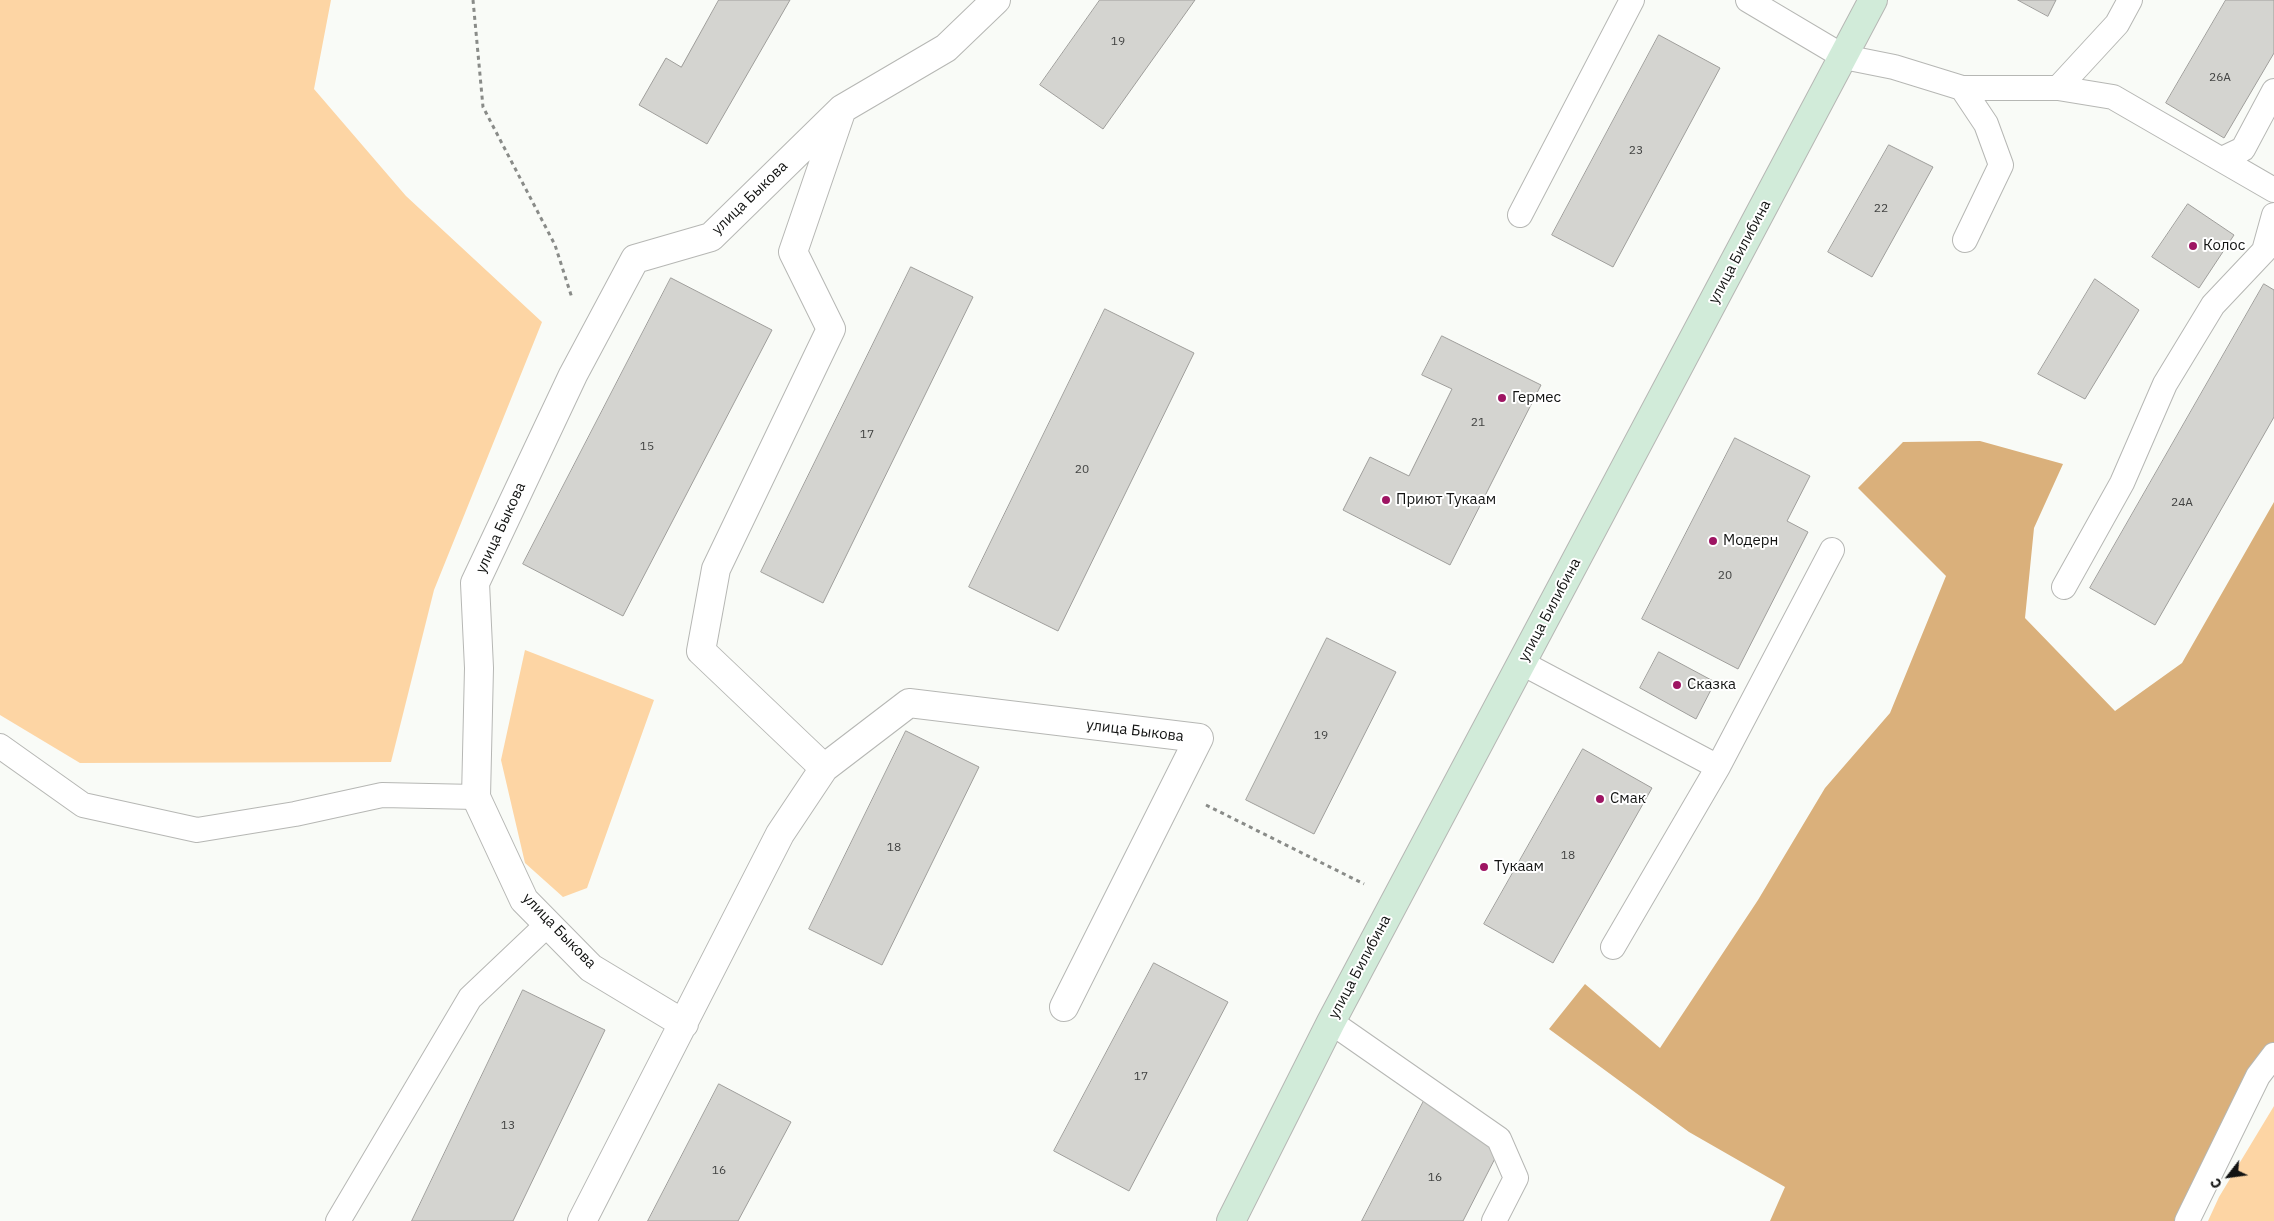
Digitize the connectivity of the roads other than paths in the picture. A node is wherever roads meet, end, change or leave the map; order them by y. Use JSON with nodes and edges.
{"nodes":[{"id":1,"x":996,"y":0,"type":"edge"},
{"id":2,"x":1632,"y":0,"type":"edge"},
{"id":3,"x":1748,"y":0,"type":"edge"},
{"id":4,"x":1873,"y":0,"type":"edge"},
{"id":5,"x":2130,"y":0,"type":"edge"},
{"id":6,"x":1844,"y":57,"type":"junction"},
{"id":7,"x":1962,"y":88,"type":"junction"},
{"id":8,"x":2058,"y":88,"type":"junction"},
{"id":9,"x":2274,"y":91,"type":"edge"},
{"id":10,"x":842,"y":109,"type":"junction"},
{"id":11,"x":2222,"y":159,"type":"junction"},
{"id":12,"x":2274,"y":190,"type":"edge"},
{"id":13,"x":1520,"y":215,"type":"dead end"},
{"id":14,"x":2274,"y":215,"type":"edge"},
{"id":15,"x":1965,"y":240,"type":"dead end"},
{"id":16,"x":1832,"y":550,"type":"dead end"},
{"id":17,"x":2064,"y":587,"type":"dead end"},
{"id":18,"x":1522,"y":663,"type":"junction"},
{"id":19,"x":0,"y":746,"type":"edge"},
{"id":20,"x":1718,"y":767,"type":"junction"},
{"id":21,"x":824,"y":768,"type":"junction"},
{"id":22,"x":476,"y":797,"type":"junction"},
{"id":23,"x":548,"y":924,"type":"junction"},
{"id":24,"x":1613,"y":947,"type":"dead end"},
{"id":25,"x":1064,"y":1007,"type":"dead end"},
{"id":26,"x":1331,"y":1022,"type":"junction"},
{"id":27,"x":684,"y":1024,"type":"junction"},
{"id":28,"x":2274,"y":1055,"type":"edge"},
{"id":29,"x":338,"y":1221,"type":"edge"},
{"id":30,"x":582,"y":1221,"type":"edge"},
{"id":31,"x":1230,"y":1221,"type":"edge"},
{"id":32,"x":1494,"y":1221,"type":"edge"},
{"id":33,"x":2187,"y":1221,"type":"edge"}],
"edges":[{"from":1,"to":10,"type":"street","name":"улица Быкова"},
{"from":2,"to":13,"type":"lane"},
{"from":3,"to":6,"type":"lane"},
{"from":4,"to":6,"type":"street","name":"улица Билибина"},
{"from":5,"to":8,"type":"lane"},
{"from":6,"to":7,"type":"lane"},
{"from":6,"to":18,"type":"street","name":"улица Билибина"},
{"from":7,"to":8,"type":"lane"},
{"from":7,"to":15,"type":"lane"},
{"from":8,"to":11,"type":"lane"},
{"from":9,"to":11,"type":"lane"},
{"from":10,"to":21,"type":"street"},
{"from":10,"to":22,"type":"street","name":"улица Быкова"},
{"from":11,"to":12,"type":"lane"},
{"from":14,"to":17,"type":"lane"},
{"from":16,"to":20,"type":"lane"},
{"from":18,"to":20,"type":"lane"},
{"from":18,"to":26,"type":"street","name":"улица Билибина"},
{"from":19,"to":22,"type":"lane"},
{"from":20,"to":24,"type":"lane"},
{"from":21,"to":25,"type":"street","name":"улица Быкова"},
{"from":21,"to":27,"type":"street","name":"улица Быкова"},
{"from":22,"to":23,"type":"street","name":"улица Быкова"},
{"from":23,"to":27,"type":"street","name":"улица Быкова"},
{"from":23,"to":29,"type":"lane"},
{"from":26,"to":31,"type":"street","name":"улица Билибина"},
{"from":26,"to":32,"type":"lane"},
{"from":27,"to":30,"type":"street","name":"улица Быкова"},
{"from":28,"to":33,"type":"lane"}]}
